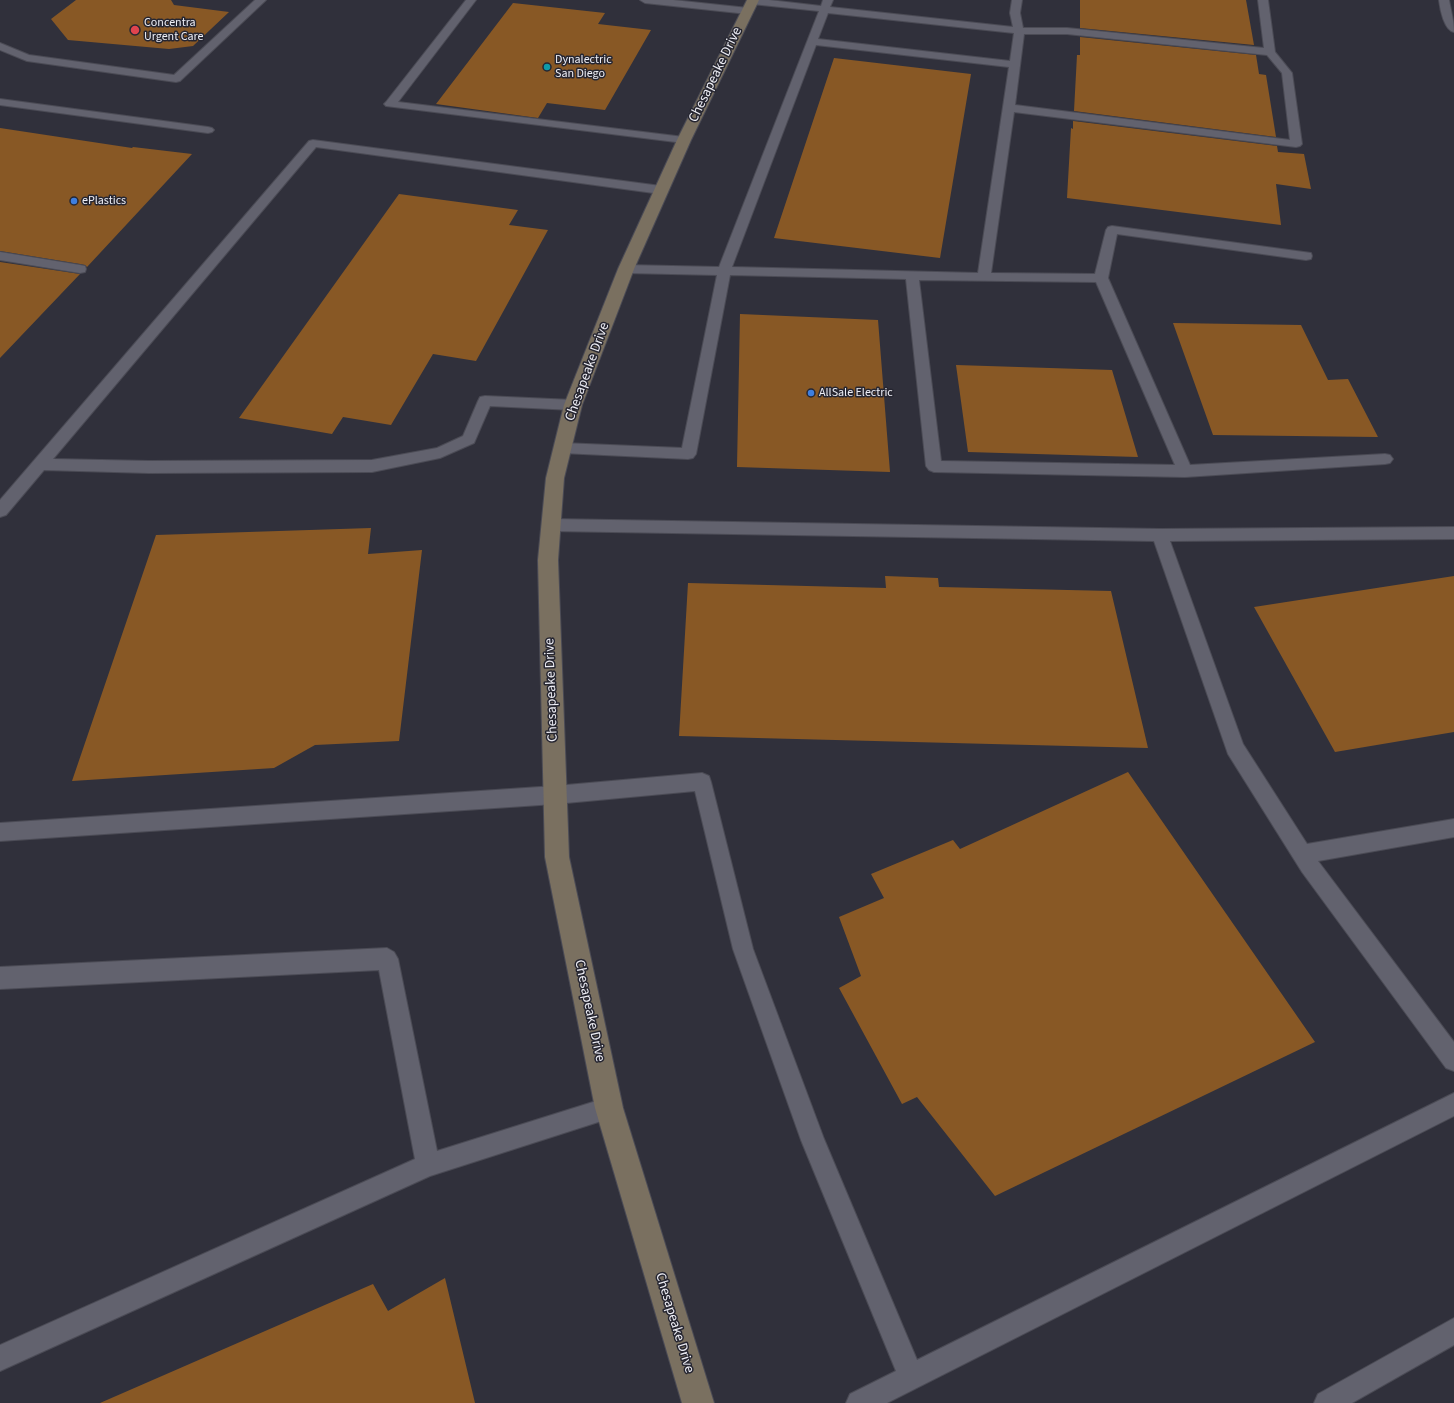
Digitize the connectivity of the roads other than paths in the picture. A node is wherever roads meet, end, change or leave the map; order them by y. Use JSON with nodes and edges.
{"nodes":[{"id":1,"x":261,"y":0,"type":"edge"},
{"id":2,"x":471,"y":0,"type":"edge"},
{"id":3,"x":645,"y":0,"type":"edge"},
{"id":4,"x":1017,"y":0,"type":"edge"},
{"id":5,"x":1263,"y":0,"type":"edge"},
{"id":6,"x":1444,"y":0,"type":"edge"},
{"id":7,"x":751,"y":4,"type":"edge"},
{"id":8,"x":826,"y":5,"type":"edge"},
{"id":9,"x":1454,"y":29,"type":"edge"},
{"id":10,"x":1019,"y":31,"type":"junction"},
{"id":11,"x":812,"y":41,"type":"junction"},
{"id":12,"x":0,"y":46,"type":"edge"},
{"id":13,"x":1270,"y":52,"type":"junction"},
{"id":14,"x":1015,"y":65,"type":"junction"},
{"id":15,"x":0,"y":102,"type":"edge"},
{"id":16,"x":1009,"y":108,"type":"junction"},
{"id":17,"x":208,"y":130,"type":"dead end"},
{"id":18,"x":684,"y":140,"type":"junction"},
{"id":19,"x":661,"y":190,"type":"junction"},
{"id":20,"x":0,"y":256,"type":"edge"},
{"id":21,"x":1306,"y":256,"type":"dead end"},
{"id":22,"x":80,"y":269,"type":"dead end"},
{"id":23,"x":626,"y":269,"type":"junction"},
{"id":24,"x":724,"y":272,"type":"junction"},
{"id":25,"x":912,"y":276,"type":"junction"},
{"id":26,"x":984,"y":278,"type":"junction"},
{"id":27,"x":1101,"y":278,"type":"junction"},
{"id":28,"x":573,"y":405,"type":"junction"},
{"id":29,"x":562,"y":448,"type":"junction"},
{"id":30,"x":1385,"y":459,"type":"dead end"},
{"id":31,"x":40,"y":464,"type":"junction"},
{"id":32,"x":1185,"y":470,"type":"junction"},
{"id":33,"x":0,"y":511,"type":"edge"},
{"id":34,"x":551,"y":525,"type":"junction"},
{"id":35,"x":1454,"y":533,"type":"edge"},
{"id":36,"x":1160,"y":535,"type":"junction"},
{"id":37,"x":555,"y":795,"type":"junction"},
{"id":38,"x":1454,"y":828,"type":"edge"},
{"id":39,"x":0,"y":832,"type":"edge"},
{"id":40,"x":1302,"y":854,"type":"junction"},
{"id":41,"x":0,"y":978,"type":"edge"},
{"id":42,"x":1454,"y":1060,"type":"edge"},
{"id":43,"x":1454,"y":1104,"type":"edge"},
{"id":44,"x":609,"y":1108,"type":"junction"},
{"id":45,"x":428,"y":1165,"type":"junction"},
{"id":46,"x":1454,"y":1330,"type":"edge"},
{"id":47,"x":0,"y":1358,"type":"edge"},
{"id":48,"x":911,"y":1377,"type":"junction"},
{"id":49,"x":698,"y":1403,"type":"edge"},
{"id":50,"x":859,"y":1403,"type":"edge"},
{"id":51,"x":1327,"y":1403,"type":"edge"}],
"edges":[{"from":1,"to":12,"type":"lane"},
{"from":2,"to":18,"type":"lane"},
{"from":3,"to":7,"type":"lane"},
{"from":4,"to":10,"type":"lane"},
{"from":5,"to":13,"type":"lane"},
{"from":6,"to":9,"type":"lane"},
{"from":7,"to":8,"type":"lane"},
{"from":7,"to":18,"type":"street","name":"Chesapeake Drive"},
{"from":8,"to":10,"type":"lane"},
{"from":8,"to":11,"type":"lane"},
{"from":10,"to":13,"type":"lane"},
{"from":10,"to":14,"type":"lane"},
{"from":11,"to":14,"type":"lane"},
{"from":11,"to":24,"type":"lane"},
{"from":13,"to":16,"type":"lane"},
{"from":14,"to":16,"type":"lane"},
{"from":15,"to":17,"type":"lane"},
{"from":16,"to":26,"type":"lane"},
{"from":18,"to":19,"type":"street","name":"Chesapeake Drive"},
{"from":19,"to":23,"type":"street","name":"Chesapeake Drive"},
{"from":19,"to":31,"type":"lane"},
{"from":20,"to":22,"type":"lane"},
{"from":21,"to":27,"type":"lane"},
{"from":23,"to":24,"type":"lane"},
{"from":23,"to":28,"type":"street","name":"Chesapeake Drive"},
{"from":24,"to":25,"type":"lane"},
{"from":24,"to":29,"type":"lane"},
{"from":25,"to":26,"type":"lane"},
{"from":25,"to":32,"type":"lane"},
{"from":26,"to":27,"type":"lane"},
{"from":27,"to":32,"type":"lane"},
{"from":28,"to":29,"type":"street","name":"Chesapeake Drive"},
{"from":28,"to":31,"type":"lane"},
{"from":29,"to":34,"type":"street","name":"Chesapeake Drive"},
{"from":30,"to":32,"type":"lane"},
{"from":31,"to":33,"type":"lane"},
{"from":34,"to":36,"type":"lane"},
{"from":34,"to":37,"type":"street","name":"Chesapeake Drive"},
{"from":35,"to":36,"type":"lane"},
{"from":36,"to":40,"type":"lane"},
{"from":37,"to":39,"type":"lane"},
{"from":37,"to":44,"type":"street","name":"Chesapeake Drive"},
{"from":37,"to":48,"type":"lane"},
{"from":38,"to":40,"type":"lane"},
{"from":40,"to":42,"type":"lane"},
{"from":41,"to":45,"type":"lane"},
{"from":43,"to":48,"type":"lane"},
{"from":44,"to":45,"type":"lane"},
{"from":44,"to":49,"type":"street","name":"Chesapeake Drive"},
{"from":45,"to":47,"type":"lane"},
{"from":46,"to":51,"type":"lane"},
{"from":48,"to":50,"type":"lane"}]}
